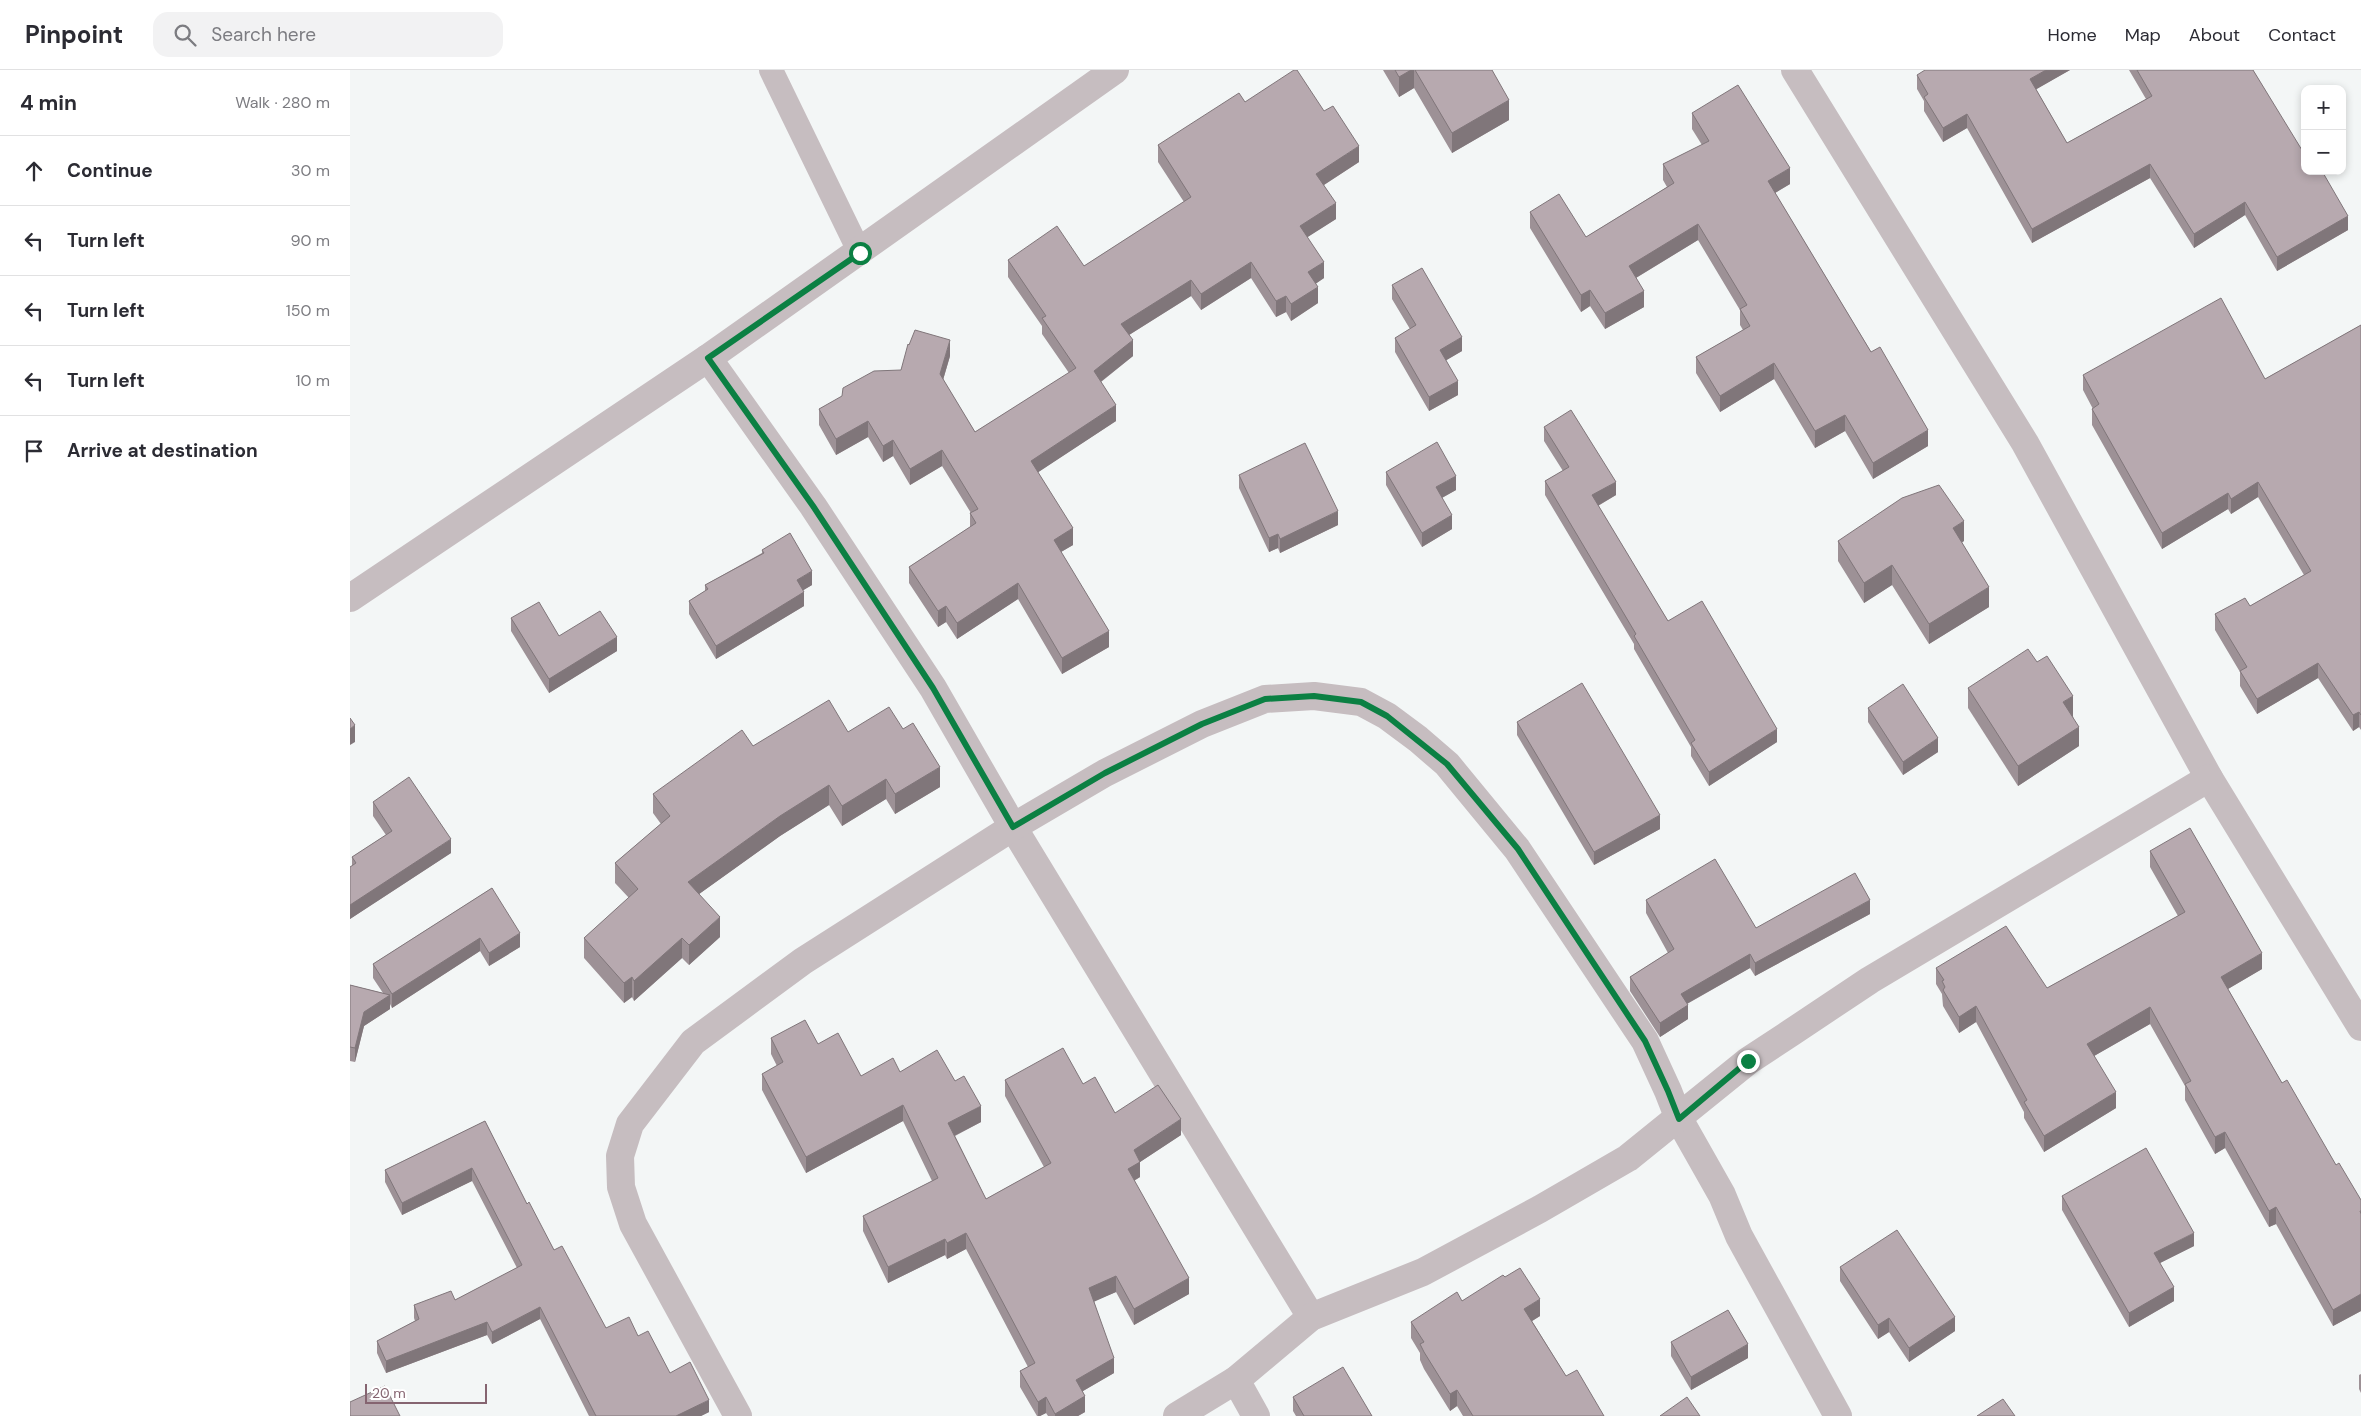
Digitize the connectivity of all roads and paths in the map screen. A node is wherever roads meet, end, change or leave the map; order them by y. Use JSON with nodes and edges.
{"nodes":[{"id":1,"x":771,"y":70,"type":"edge"},
{"id":2,"x":1115,"y":70,"type":"edge"},
{"id":3,"x":1795,"y":70,"type":"edge"},
{"id":4,"x":860,"y":253,"type":"junction"},
{"id":5,"x":708,"y":358,"type":"junction"},
{"id":6,"x":350,"y":598,"type":"edge"},
{"id":7,"x":2209,"y":778,"type":"junction"},
{"id":8,"x":1013,"y":827,"type":"junction"},
{"id":9,"x":2361,"y":1027,"type":"edge"},
{"id":10,"x":1679,"y":1119,"type":"junction"},
{"id":11,"x":1311,"y":1317,"type":"junction"},
{"id":12,"x":1236,"y":1380,"type":"junction"},
{"id":13,"x":738,"y":1416,"type":"edge"},
{"id":14,"x":1177,"y":1416,"type":"edge"},
{"id":15,"x":1256,"y":1416,"type":"edge"},
{"id":16,"x":1838,"y":1416,"type":"edge"}],
"edges":[{"from":1,"to":4,"type":"lane"},
{"from":2,"to":4,"type":"street"},
{"from":3,"to":7,"type":"street"},
{"from":4,"to":5,"type":"street"},
{"from":5,"to":6,"type":"street"},
{"from":5,"to":8,"type":"street"},
{"from":7,"to":9,"type":"street"},
{"from":7,"to":10,"type":"street"},
{"from":8,"to":10,"type":"street"},
{"from":8,"to":11,"type":"street"},
{"from":8,"to":13,"type":"street"},
{"from":10,"to":11,"type":"street"},
{"from":10,"to":16,"type":"street"},
{"from":11,"to":12,"type":"street"},
{"from":12,"to":14,"type":"street"},
{"from":12,"to":15,"type":"street"}]}
